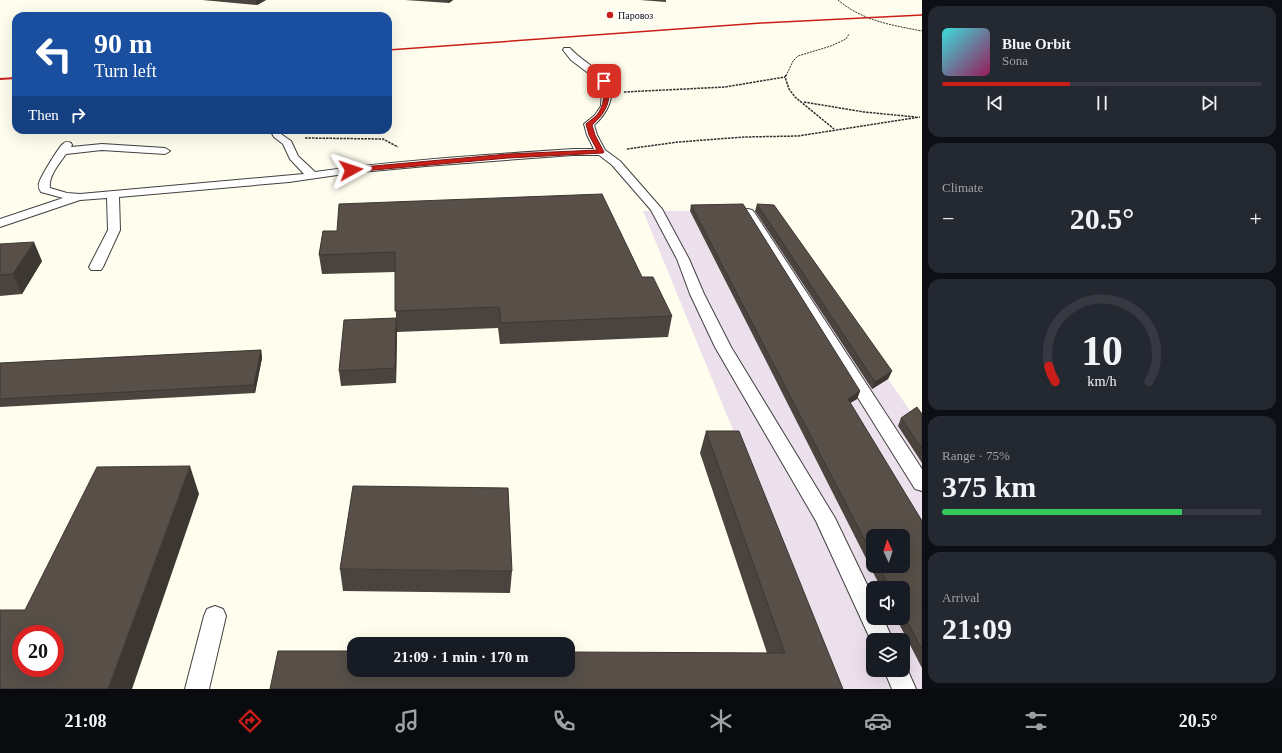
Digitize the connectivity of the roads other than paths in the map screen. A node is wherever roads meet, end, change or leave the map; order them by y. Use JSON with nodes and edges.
{"nodes":[{"id":1,"x":567,"y":50,"type":"dead end"},
{"id":2,"x":277,"y":134,"type":"edge"},
{"id":3,"x":165,"y":151,"type":"dead end"},
{"id":4,"x":601,"y":152,"type":"junction"},
{"id":5,"x":313,"y":176,"type":"junction"},
{"id":6,"x":113,"y":195,"type":"junction"},
{"id":7,"x":80,"y":197,"type":"junction"},
{"id":8,"x":748,"y":212,"type":"edge"},
{"id":9,"x":0,"y":222,"type":"edge"},
{"id":10,"x":96,"y":267,"type":"dead end"},
{"id":11,"x":922,"y":484,"type":"edge"},
{"id":12,"x":215,"y":616,"type":"dead end"},
{"id":13,"x":879,"y":633,"type":"edge"},
{"id":14,"x":899,"y":677,"type":"edge"},
{"id":15,"x":197,"y":689,"type":"edge"},
{"id":16,"x":904,"y":689,"type":"edge"}],
"edges":[{"from":1,"to":4,"type":"lane"},
{"from":2,"to":5,"type":"lane"},
{"from":3,"to":7,"type":"lane"},
{"from":4,"to":5,"type":"lane"},
{"from":4,"to":13,"type":"lane"},
{"from":5,"to":6,"type":"lane"},
{"from":6,"to":7,"type":"lane"},
{"from":6,"to":10,"type":"lane"},
{"from":7,"to":9,"type":"lane"},
{"from":8,"to":11,"type":"lane"},
{"from":12,"to":15,"type":"lane"},
{"from":14,"to":16,"type":"lane"}]}
